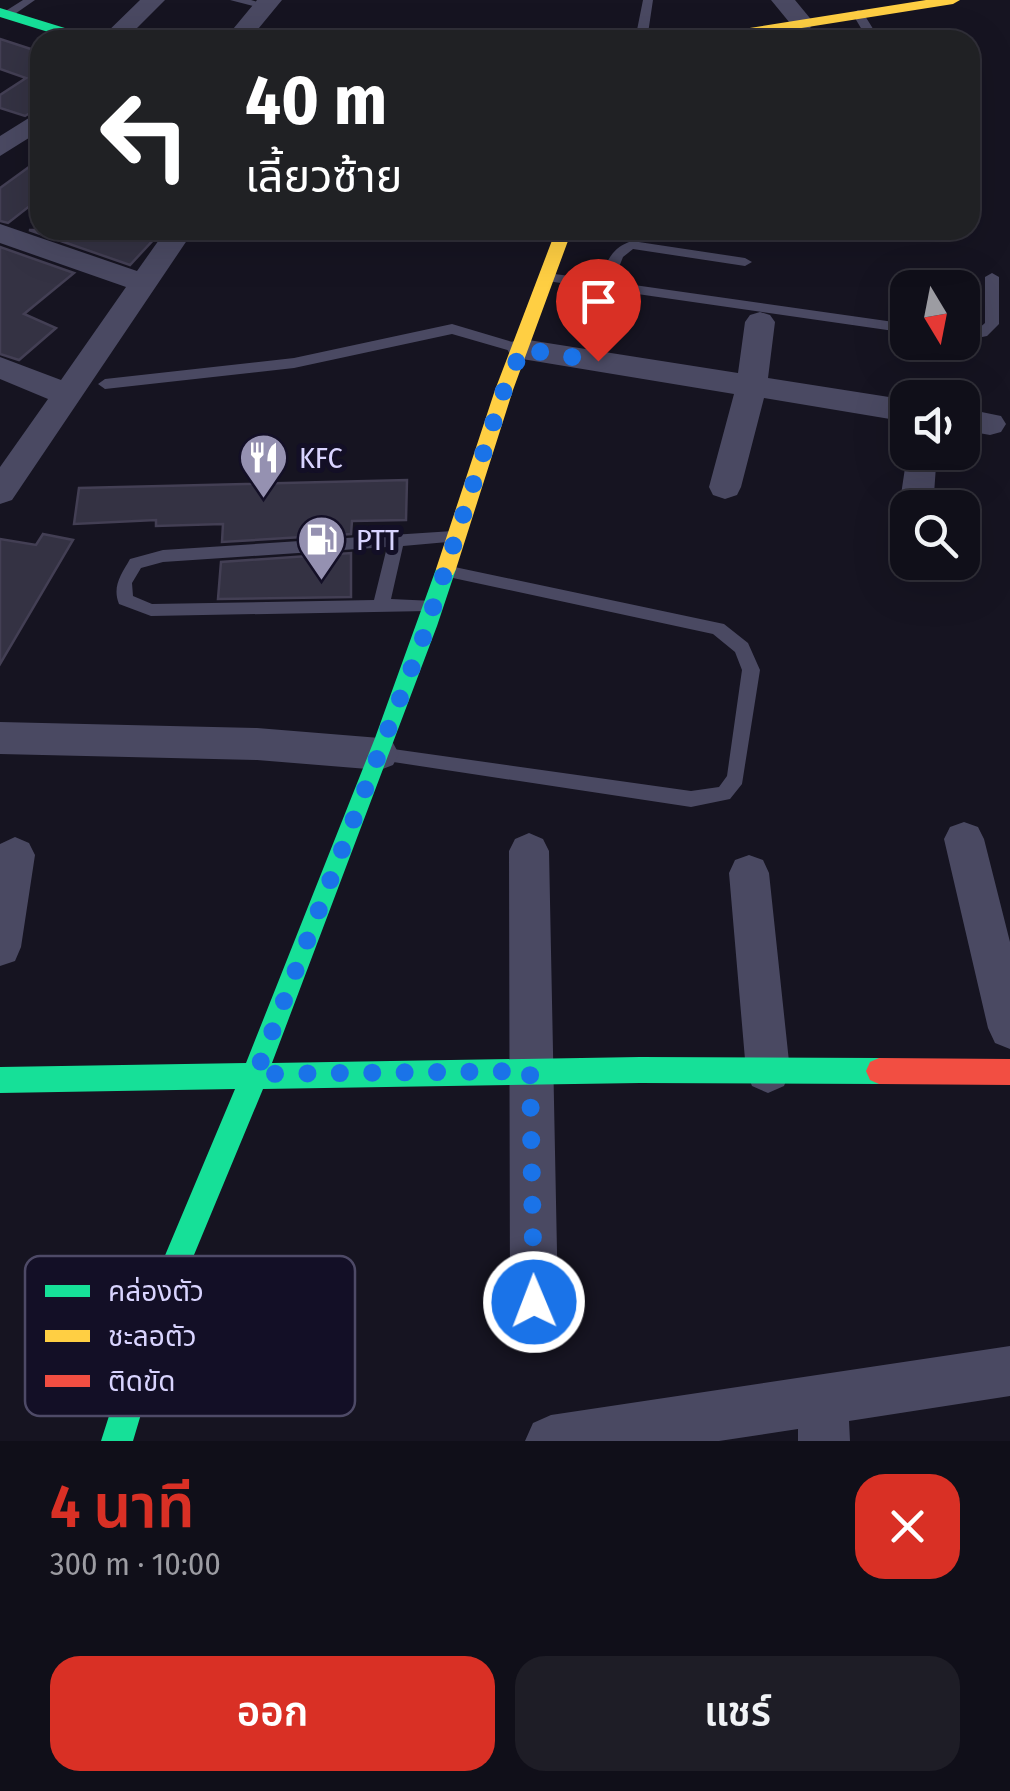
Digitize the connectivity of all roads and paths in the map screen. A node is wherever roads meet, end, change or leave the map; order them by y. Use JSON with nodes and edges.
{"nodes":[{"id":1,"x":30,"y":0,"type":"edge"},
{"id":2,"x":153,"y":0,"type":"edge"},
{"id":3,"x":236,"y":0,"type":"edge"},
{"id":4,"x":648,"y":0,"type":"edge"},
{"id":5,"x":783,"y":0,"type":"edge"},
{"id":6,"x":953,"y":0,"type":"edge"},
{"id":7,"x":267,"y":3,"type":"edge"},
{"id":8,"x":4,"y":13,"type":"edge"},
{"id":9,"x":858,"y":13,"type":"junction"},
{"id":10,"x":802,"y":23,"type":"junction"},
{"id":11,"x":58,"y":30,"type":"edge"},
{"id":12,"x":121,"y":30,"type":"edge"},
{"id":13,"x":244,"y":30,"type":"edge"},
{"id":14,"x":643,"y":30,"type":"edge"},
{"id":15,"x":760,"y":30,"type":"edge"},
{"id":16,"x":868,"y":30,"type":"edge"},
{"id":17,"x":0,"y":118,"type":"edge"},
{"id":18,"x":30,"y":125,"type":"edge"},
{"id":19,"x":30,"y":130,"type":"edge"},
{"id":20,"x":0,"y":148,"type":"edge"},
{"id":21,"x":0,"y":232,"type":"edge"},
{"id":22,"x":173,"y":240,"type":"edge"},
{"id":23,"x":561,"y":240,"type":"edge"},
{"id":24,"x":745,"y":262,"type":"dead end"},
{"id":25,"x":548,"y":276,"type":"junction"},
{"id":26,"x":992,"y":277,"type":"dead end"},
{"id":27,"x":144,"y":283,"type":"junction"},
{"id":28,"x":605,"y":285,"type":"junction"},
{"id":29,"x":760,"y":322,"type":"dead end"},
{"id":30,"x":890,"y":326,"type":"edge"},
{"id":31,"x":980,"y":334,"type":"edge"},
{"id":32,"x":522,"y":349,"type":"junction"},
{"id":33,"x":0,"y":367,"type":"edge"},
{"id":34,"x":105,"y":384,"type":"dead end"},
{"id":35,"x":752,"y":386,"type":"junction"},
{"id":36,"x":66,"y":394,"type":"junction"},
{"id":37,"x":890,"y":407,"type":"edge"},
{"id":38,"x":725,"y":487,"type":"dead end"},
{"id":39,"x":0,"y":492,"type":"edge"},
{"id":40,"x":456,"y":537,"type":"junction"},
{"id":41,"x":398,"y":540,"type":"junction"},
{"id":42,"x":445,"y":571,"type":"junction"},
{"id":43,"x":434,"y":605,"type":"junction"},
{"id":44,"x":382,"y":606,"type":"junction"},
{"id":45,"x":0,"y":738,"type":"edge"},
{"id":46,"x":380,"y":754,"type":"junction"},
{"id":47,"x":964,"y":839,"type":"dead end"},
{"id":48,"x":529,"y":851,"type":"dead end"},
{"id":49,"x":16,"y":854,"type":"dead end"},
{"id":50,"x":749,"y":873,"type":"dead end"},
{"id":51,"x":0,"y":947,"type":"edge"},
{"id":52,"x":1010,"y":1028,"type":"edge"},
{"id":53,"x":768,"y":1070,"type":"junction"},
{"id":54,"x":530,"y":1071,"type":"junction"},
{"id":55,"x":1010,"y":1072,"type":"edge"},
{"id":56,"x":256,"y":1074,"type":"junction"},
{"id":57,"x":0,"y":1080,"type":"edge"},
{"id":58,"x":177,"y":1256,"type":"edge"},
{"id":59,"x":534,"y":1302,"type":"dead end"},
{"id":60,"x":1010,"y":1371,"type":"edge"},
{"id":61,"x":123,"y":1416,"type":"edge"},
{"id":62,"x":823,"y":1420,"type":"edge"},
{"id":63,"x":118,"y":1441,"type":"edge"},
{"id":64,"x":551,"y":1441,"type":"edge"}],
"edges":[{"from":1,"to":8,"type":"lane"},
{"from":2,"to":12,"type":"street"},
{"from":3,"to":7,"type":"lane"},
{"from":4,"to":14,"type":"lane"},
{"from":5,"to":10,"type":"street"},
{"from":6,"to":9,"type":"street"},
{"from":7,"to":13,"type":"street"},
{"from":8,"to":11,"type":"street"},
{"from":9,"to":10,"type":"street"},
{"from":9,"to":16,"type":"lane"},
{"from":10,"to":15,"type":"street"},
{"from":17,"to":18,"type":"street"},
{"from":19,"to":20,"type":"street"},
{"from":21,"to":27,"type":"street"},
{"from":22,"to":27,"type":"street"},
{"from":23,"to":25,"type":"street"},
{"from":24,"to":28,"type":"lane"},
{"from":25,"to":28,"type":"lane"},
{"from":25,"to":32,"type":"street"},
{"from":26,"to":31,"type":"lane"},
{"from":27,"to":36,"type":"street"},
{"from":28,"to":30,"type":"lane"},
{"from":29,"to":35,"type":"street"},
{"from":32,"to":34,"type":"lane"},
{"from":32,"to":35,"type":"street"},
{"from":32,"to":40,"type":"street"},
{"from":33,"to":36,"type":"street"},
{"from":35,"to":37,"type":"street"},
{"from":35,"to":38,"type":"street"},
{"from":36,"to":39,"type":"street"},
{"from":40,"to":41,"type":"lane"},
{"from":40,"to":42,"type":"street"},
{"from":41,"to":44,"type":"lane"},
{"from":41,"to":44,"type":"lane"},
{"from":42,"to":43,"type":"street"},
{"from":42,"to":46,"type":"lane"},
{"from":43,"to":44,"type":"lane"},
{"from":43,"to":46,"type":"street"},
{"from":45,"to":46,"type":"street"},
{"from":46,"to":56,"type":"street"},
{"from":47,"to":52,"type":"street"},
{"from":48,"to":54,"type":"street"},
{"from":49,"to":51,"type":"street"},
{"from":50,"to":53,"type":"street"},
{"from":53,"to":54,"type":"street"},
{"from":53,"to":55,"type":"street"},
{"from":54,"to":56,"type":"street"},
{"from":54,"to":59,"type":"street"},
{"from":56,"to":57,"type":"street"},
{"from":56,"to":58,"type":"street"},
{"from":60,"to":62,"type":"street"},
{"from":61,"to":63,"type":"street"},
{"from":62,"to":64,"type":"street"}]}
